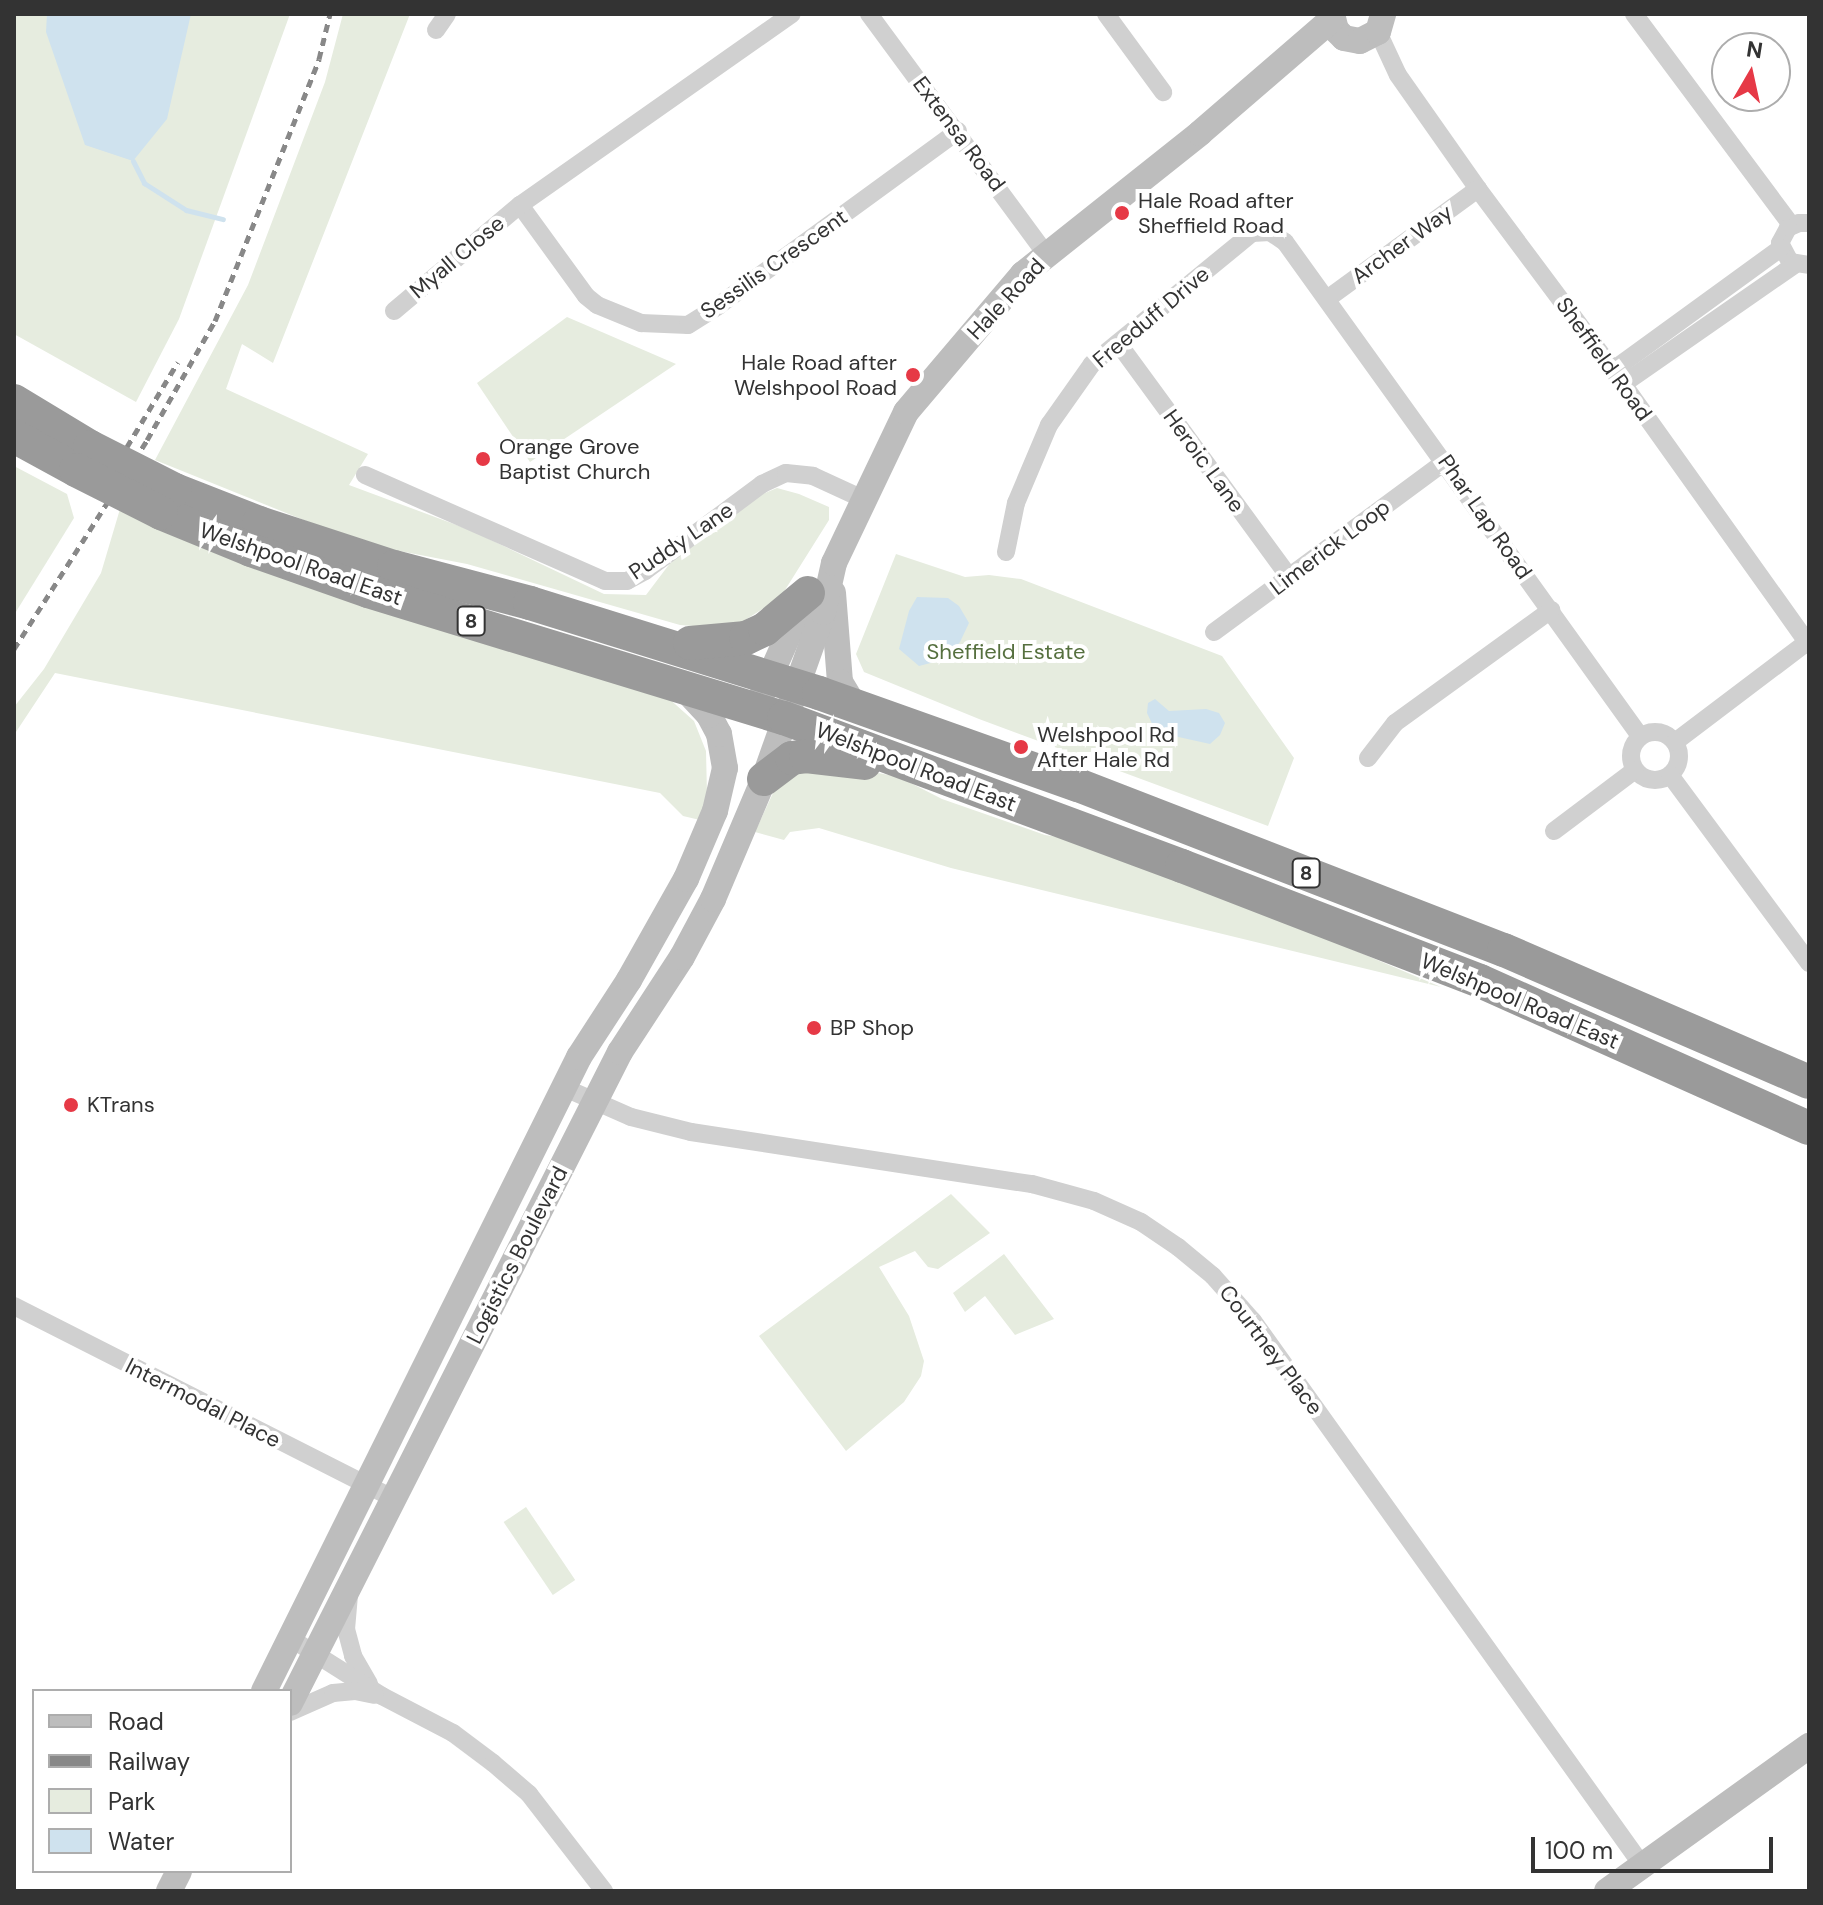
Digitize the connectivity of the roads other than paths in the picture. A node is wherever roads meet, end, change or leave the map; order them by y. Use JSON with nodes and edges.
{"nodes":[{"id":1,"x":447,"y":14,"type":"edge"},
{"id":2,"x":792,"y":14,"type":"edge"},
{"id":3,"x":869,"y":14,"type":"edge"},
{"id":4,"x":1106,"y":14,"type":"edge"},
{"id":5,"x":1634,"y":14,"type":"edge"},
{"id":6,"x":1363,"y":24,"type":"edge"},
{"id":7,"x":436,"y":30,"type":"dead end"},
{"id":8,"x":1163,"y":92,"type":"dead end"},
{"id":9,"x":958,"y":131,"type":"junction"},
{"id":10,"x":1478,"y":189,"type":"junction"},
{"id":11,"x":520,"y":205,"type":"junction"},
{"id":12,"x":1800,"y":224,"type":"edge"},
{"id":13,"x":1781,"y":248,"type":"junction"},
{"id":14,"x":1047,"y":255,"type":"junction"},
{"id":15,"x":1801,"y":265,"type":"edge"},
{"id":16,"x":1746,"y":286,"type":"junction"},
{"id":17,"x":1327,"y":299,"type":"junction"},
{"id":18,"x":394,"y":311,"type":"dead end"},
{"id":19,"x":1118,"y":343,"type":"junction"},
{"id":20,"x":1618,"y":377,"type":"junction"},
{"id":21,"x":14,"y":401,"type":"edge"},
{"id":22,"x":14,"y":436,"type":"edge"},
{"id":23,"x":83,"y":459,"type":"junction"},
{"id":24,"x":1446,"y":461,"type":"junction"},
{"id":25,"x":365,"y":475,"type":"dead end"},
{"id":26,"x":863,"y":499,"type":"junction"},
{"id":27,"x":168,"y":502,"type":"junction"},
{"id":28,"x":1006,"y":552,"type":"dead end"},
{"id":29,"x":824,"y":578,"type":"junction"},
{"id":30,"x":1290,"y":578,"type":"junction"},
{"id":31,"x":1551,"y":610,"type":"junction"},
{"id":32,"x":1214,"y":632,"type":"dead end"},
{"id":33,"x":662,"y":643,"type":"junction"},
{"id":34,"x":1808,"y":643,"type":"edge"},
{"id":35,"x":678,"y":683,"type":"junction"},
{"id":36,"x":776,"y":697,"type":"junction"},
{"id":37,"x":853,"y":704,"type":"junction"},
{"id":38,"x":1640,"y":736,"type":"junction"},
{"id":39,"x":1675,"y":742,"type":"junction"},
{"id":40,"x":1368,"y":758,"type":"dead end"},
{"id":41,"x":1635,"y":770,"type":"junction"},
{"id":42,"x":1670,"y":775,"type":"junction"},
{"id":43,"x":764,"y":779,"type":"junction"},
{"id":44,"x":1085,"y":830,"type":"junction"},
{"id":45,"x":1554,"y":831,"type":"dead end"},
{"id":46,"x":1809,"y":963,"type":"edge"},
{"id":47,"x":1809,"y":1082,"type":"edge"},
{"id":48,"x":565,"y":1088,"type":"junction"},
{"id":49,"x":596,"y":1103,"type":"junction"},
{"id":50,"x":1809,"y":1128,"type":"edge"},
{"id":51,"x":14,"y":1306,"type":"edge"},
{"id":52,"x":367,"y":1487,"type":"junction"},
{"id":53,"x":393,"y":1498,"type":"junction"},
{"id":54,"x":357,"y":1570,"type":"junction"},
{"id":55,"x":290,"y":1638,"type":"junction"},
{"id":56,"x":316,"y":1652,"type":"junction"},
{"id":57,"x":265,"y":1689,"type":"edge"},
{"id":58,"x":382,"y":1696,"type":"junction"},
{"id":59,"x":292,"y":1699,"type":"edge"},
{"id":60,"x":292,"y":1711,"type":"edge"},
{"id":61,"x":1809,"y":1746,"type":"edge"},
{"id":62,"x":1642,"y":1865,"type":"junction"},
{"id":63,"x":178,"y":1873,"type":"edge"},
{"id":64,"x":169,"y":1891,"type":"edge"},
{"id":65,"x":604,"y":1891,"type":"edge"},
{"id":66,"x":1607,"y":1891,"type":"edge"}],
"edges":[{"from":1,"to":7,"type":"street"},
{"from":2,"to":11,"type":"street"},
{"from":3,"to":9,"type":"street","name":"Extensa Road"},
{"from":4,"to":8,"type":"street"},
{"from":5,"to":12,"type":"street"},
{"from":6,"to":10,"type":"street","name":"Sheffield Road"},
{"from":6,"to":14,"type":"street","name":"Hale Road"},
{"from":9,"to":11,"type":"street","name":"Sessilis Crescent"},
{"from":9,"to":14,"type":"street","name":"Extensa Road"},
{"from":10,"to":17,"type":"street","name":"Archer Way"},
{"from":10,"to":20,"type":"street","name":"Sheffield Road"},
{"from":11,"to":18,"type":"street","name":"Myall Close"},
{"from":12,"to":13,"type":"street"},
{"from":13,"to":15,"type":"street"},
{"from":13,"to":16,"type":"street"},
{"from":14,"to":26,"type":"street","name":"Hale Road"},
{"from":15,"to":16,"type":"street"},
{"from":16,"to":20,"type":"street"},
{"from":17,"to":19,"type":"street","name":"Freeduff Drive"},
{"from":17,"to":24,"type":"street","name":"Phar Lap Road"},
{"from":19,"to":28,"type":"street","name":"Freeduff Drive"},
{"from":19,"to":30,"type":"street","name":"Heroic Lane"},
{"from":20,"to":34,"type":"street","name":"Sheffield Road"},
{"from":21,"to":23,"type":"highway","name":"Welshpool Road East","number":"8"},
{"from":22,"to":23,"type":"highway","name":"Welshpool Road East","number":"8"},
{"from":23,"to":27,"type":"highway","name":"Welshpool Road East","number":"8","bridge":true},
{"from":24,"to":30,"type":"street","name":"Limerick Loop"},
{"from":24,"to":31,"type":"street","name":"Phar Lap Road"},
{"from":25,"to":26,"type":"street","name":"Puddy Lane"},
{"from":26,"to":29,"type":"street","name":"Hale Road"},
{"from":27,"to":33,"type":"highway","name":"Welshpool Road East","number":"8"},
{"from":27,"to":35,"type":"highway","name":"Welshpool Road East","number":"8"},
{"from":29,"to":33,"type":"highway"},
{"from":29,"to":36,"type":"street","name":"Hale Road"},
{"from":29,"to":37,"type":"street"},
{"from":30,"to":32,"type":"street","name":"Limerick Loop"},
{"from":31,"to":38,"type":"street","name":"Phar Lap Road"},
{"from":31,"to":40,"type":"street"},
{"from":33,"to":36,"type":"highway","name":"Welshpool Road East","number":"8"},
{"from":34,"to":39,"type":"street"},
{"from":35,"to":36,"type":"highway","name":"Welshpool Road East","number":"8"},
{"from":35,"to":48,"type":"street","name":"Logistics Boulevard"},
{"from":36,"to":37,"type":"highway","name":"Welshpool Road East","number":"8"},
{"from":36,"to":43,"type":"street","name":"Hale Road"},
{"from":36,"to":44,"type":"highway","name":"Welshpool Road East","number":"8"},
{"from":37,"to":47,"type":"highway","name":"Welshpool Road East","number":"8"},
{"from":38,"to":39,"type":"street"},
{"from":38,"to":41,"type":"street"},
{"from":39,"to":42,"type":"street"},
{"from":41,"to":42,"type":"street"},
{"from":41,"to":45,"type":"street"},
{"from":42,"to":46,"type":"street"},
{"from":43,"to":44,"type":"highway","number":"8"},
{"from":43,"to":49,"type":"street","name":"Logistics Boulevard"},
{"from":44,"to":50,"type":"highway","name":"Welshpool Road East","number":"8"},
{"from":48,"to":49,"type":"street","name":"Courtney Place"},
{"from":48,"to":52,"type":"street","name":"Logistics Boulevard"},
{"from":49,"to":53,"type":"street","name":"Logistics Boulevard"},
{"from":49,"to":62,"type":"street","name":"Courtney Place"},
{"from":51,"to":52,"type":"street","name":"Intermodal Place"},
{"from":52,"to":53,"type":"street","name":"Intermodal Place"},
{"from":52,"to":55,"type":"street","name":"Logistics Boulevard"},
{"from":53,"to":54,"type":"street","name":"Logistics Boulevard"},
{"from":54,"to":56,"type":"street","name":"Logistics Boulevard"},
{"from":54,"to":58,"type":"street"},
{"from":55,"to":56,"type":"street"},
{"from":55,"to":57,"type":"street","name":"Logistics Boulevard"},
{"from":56,"to":58,"type":"street"},
{"from":56,"to":59,"type":"street","name":"Logistics Boulevard"},
{"from":58,"to":60,"type":"street"},
{"from":58,"to":65,"type":"street"},
{"from":61,"to":62,"type":"street"},
{"from":62,"to":66,"type":"street"},
{"from":63,"to":64,"type":"street"}]}
